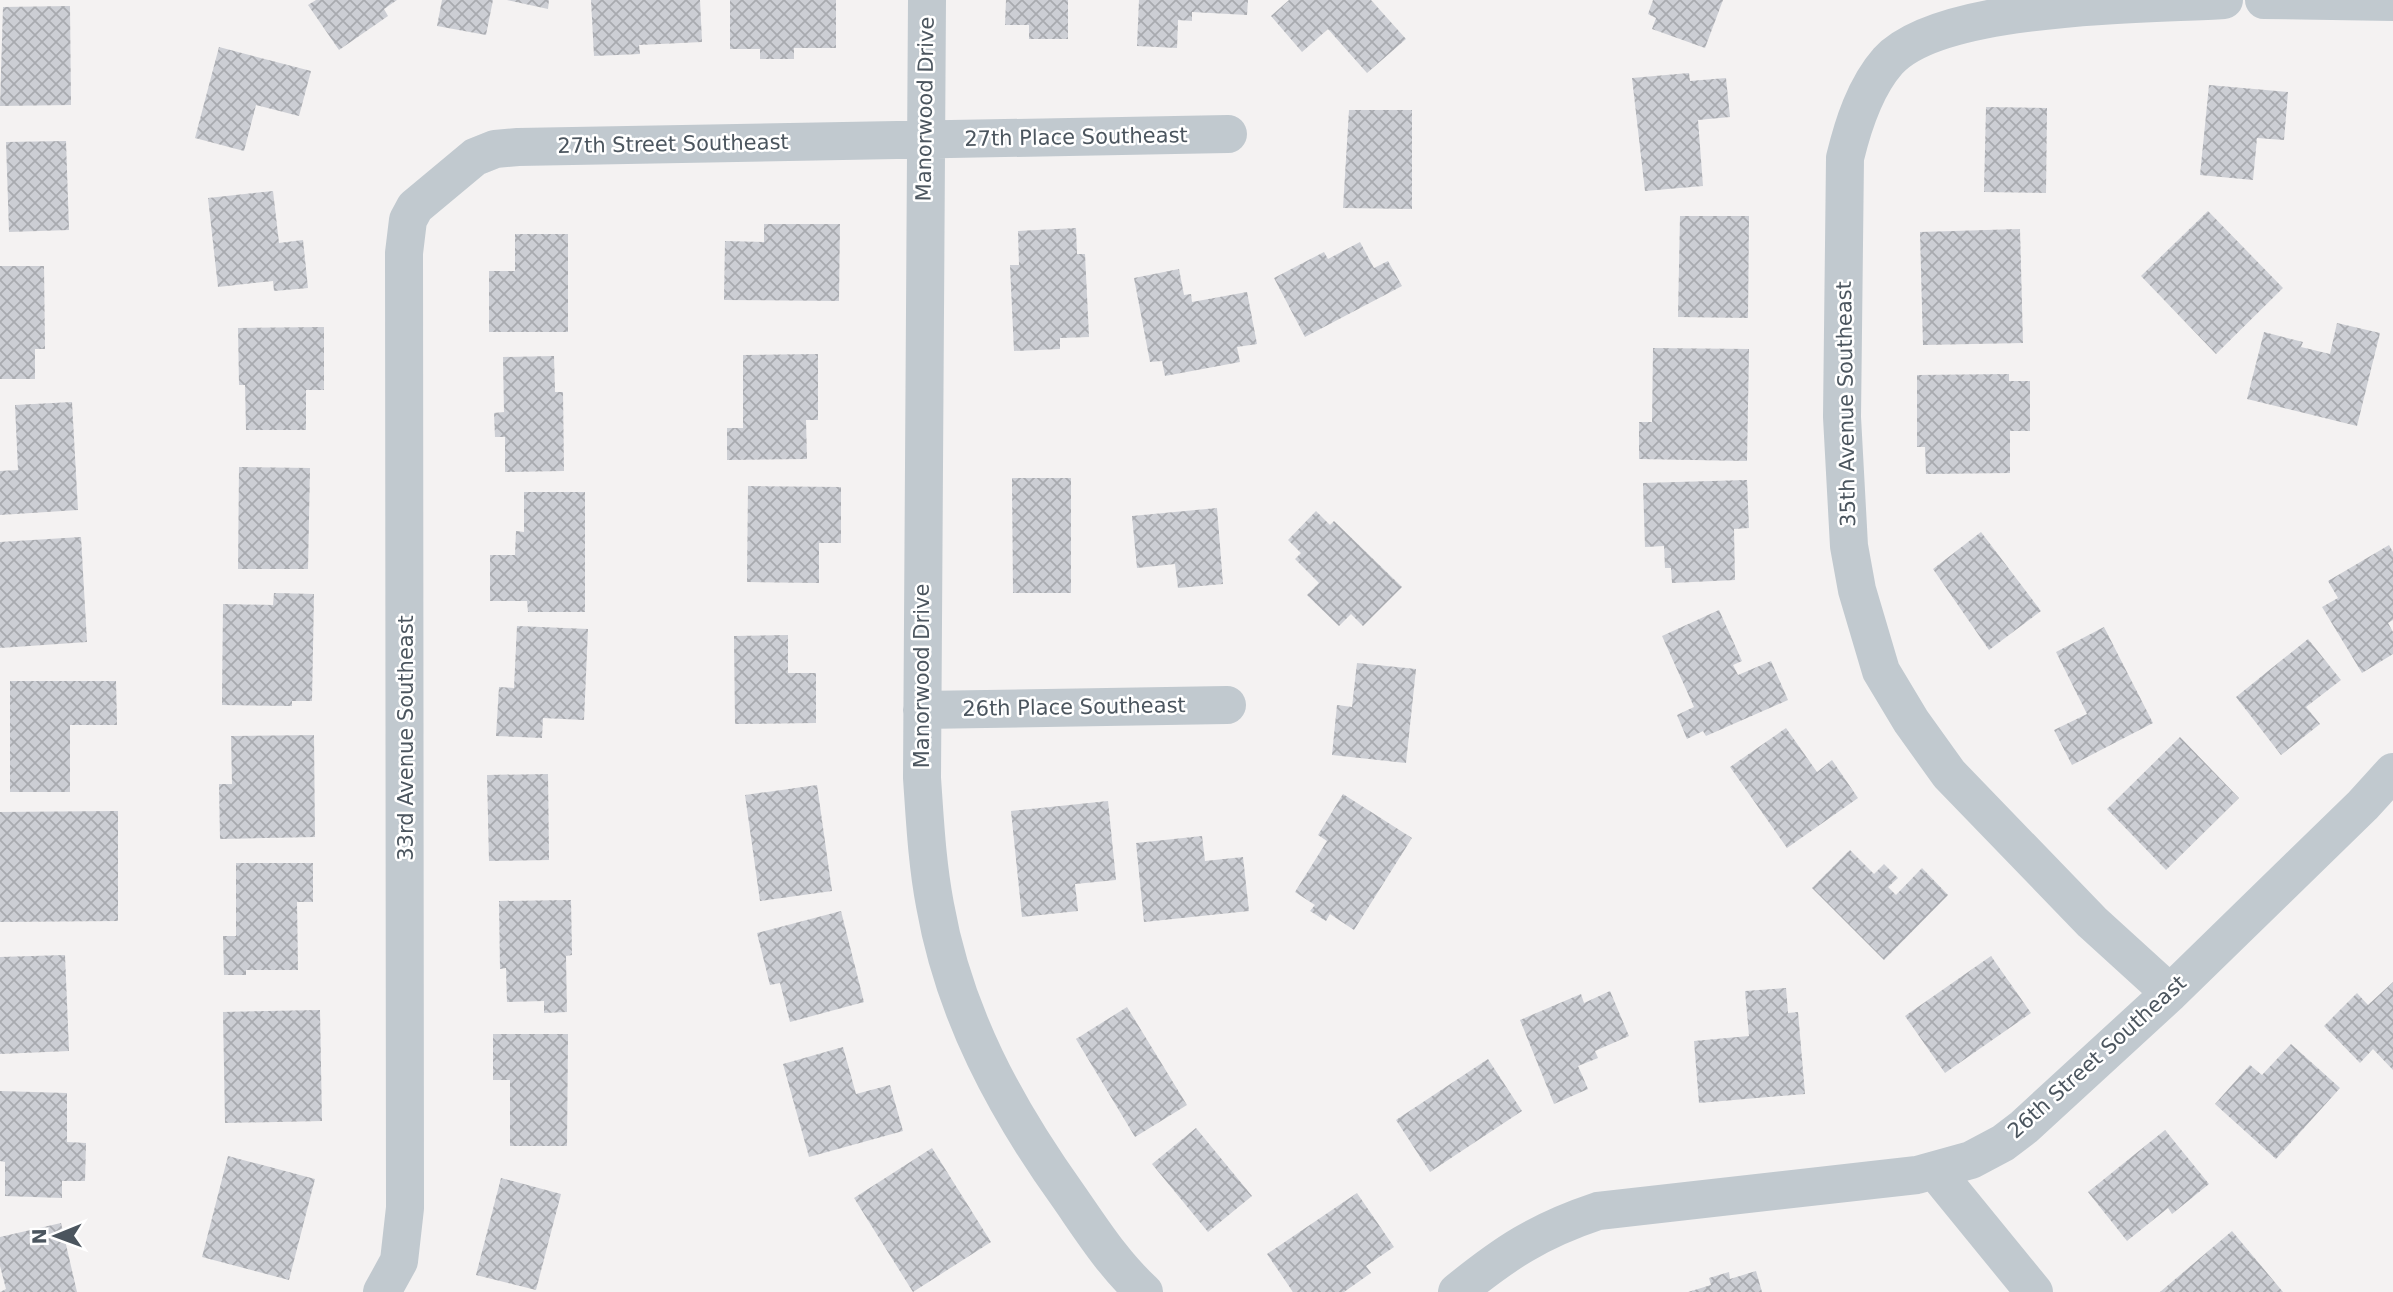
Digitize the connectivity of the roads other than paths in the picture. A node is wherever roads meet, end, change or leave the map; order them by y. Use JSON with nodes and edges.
{"nodes":[{"id":1,"x":927,"y":0,"type":"edge"},
{"id":2,"x":2224,"y":0,"type":"edge"},
{"id":3,"x":2264,"y":0,"type":"edge"},
{"id":4,"x":2393,"y":2,"type":"edge"},
{"id":5,"x":1228,"y":134,"type":"dead end"},
{"id":6,"x":925,"y":139,"type":"junction"},
{"id":7,"x":434,"y":189,"type":"joint"},
{"id":8,"x":1227,"y":705,"type":"dead end"},
{"id":9,"x":922,"y":710,"type":"junction"},
{"id":10,"x":2393,"y":772,"type":"edge"},
{"id":11,"x":2169,"y":993,"type":"junction"},
{"id":12,"x":1936,"y":1172,"type":"junction"},
{"id":13,"x":1124,"y":1286,"type":"edge"},
{"id":14,"x":383,"y":1292,"type":"edge"},
{"id":15,"x":1457,"y":1292,"type":"edge"},
{"id":16,"x":2034,"y":1292,"type":"edge"}],
"edges":[{"from":1,"to":6,"type":"street","name":"Manorwood Drive"},
{"from":2,"to":11,"type":"street","name":"35th Avenue Southeast"},
{"from":3,"to":4,"type":"street"},
{"from":5,"to":6,"type":"street","name":"27th Place Southeast"},
{"from":6,"to":7,"type":"street","name":"27th Street Southeast"},
{"from":6,"to":9,"type":"street","name":"Manorwood Drive"},
{"from":7,"to":14,"type":"street","name":"33rd Avenue Southeast"},
{"from":8,"to":9,"type":"street","name":"26th Place Southeast"},
{"from":9,"to":13,"type":"street","name":"Manorwood Drive"},
{"from":10,"to":11,"type":"street","name":"26th Street Southeast"},
{"from":11,"to":12,"type":"street","name":"26th Street Southeast"},
{"from":12,"to":15,"type":"street","name":"26th Street Southeast"},
{"from":12,"to":16,"type":"street"}]}
